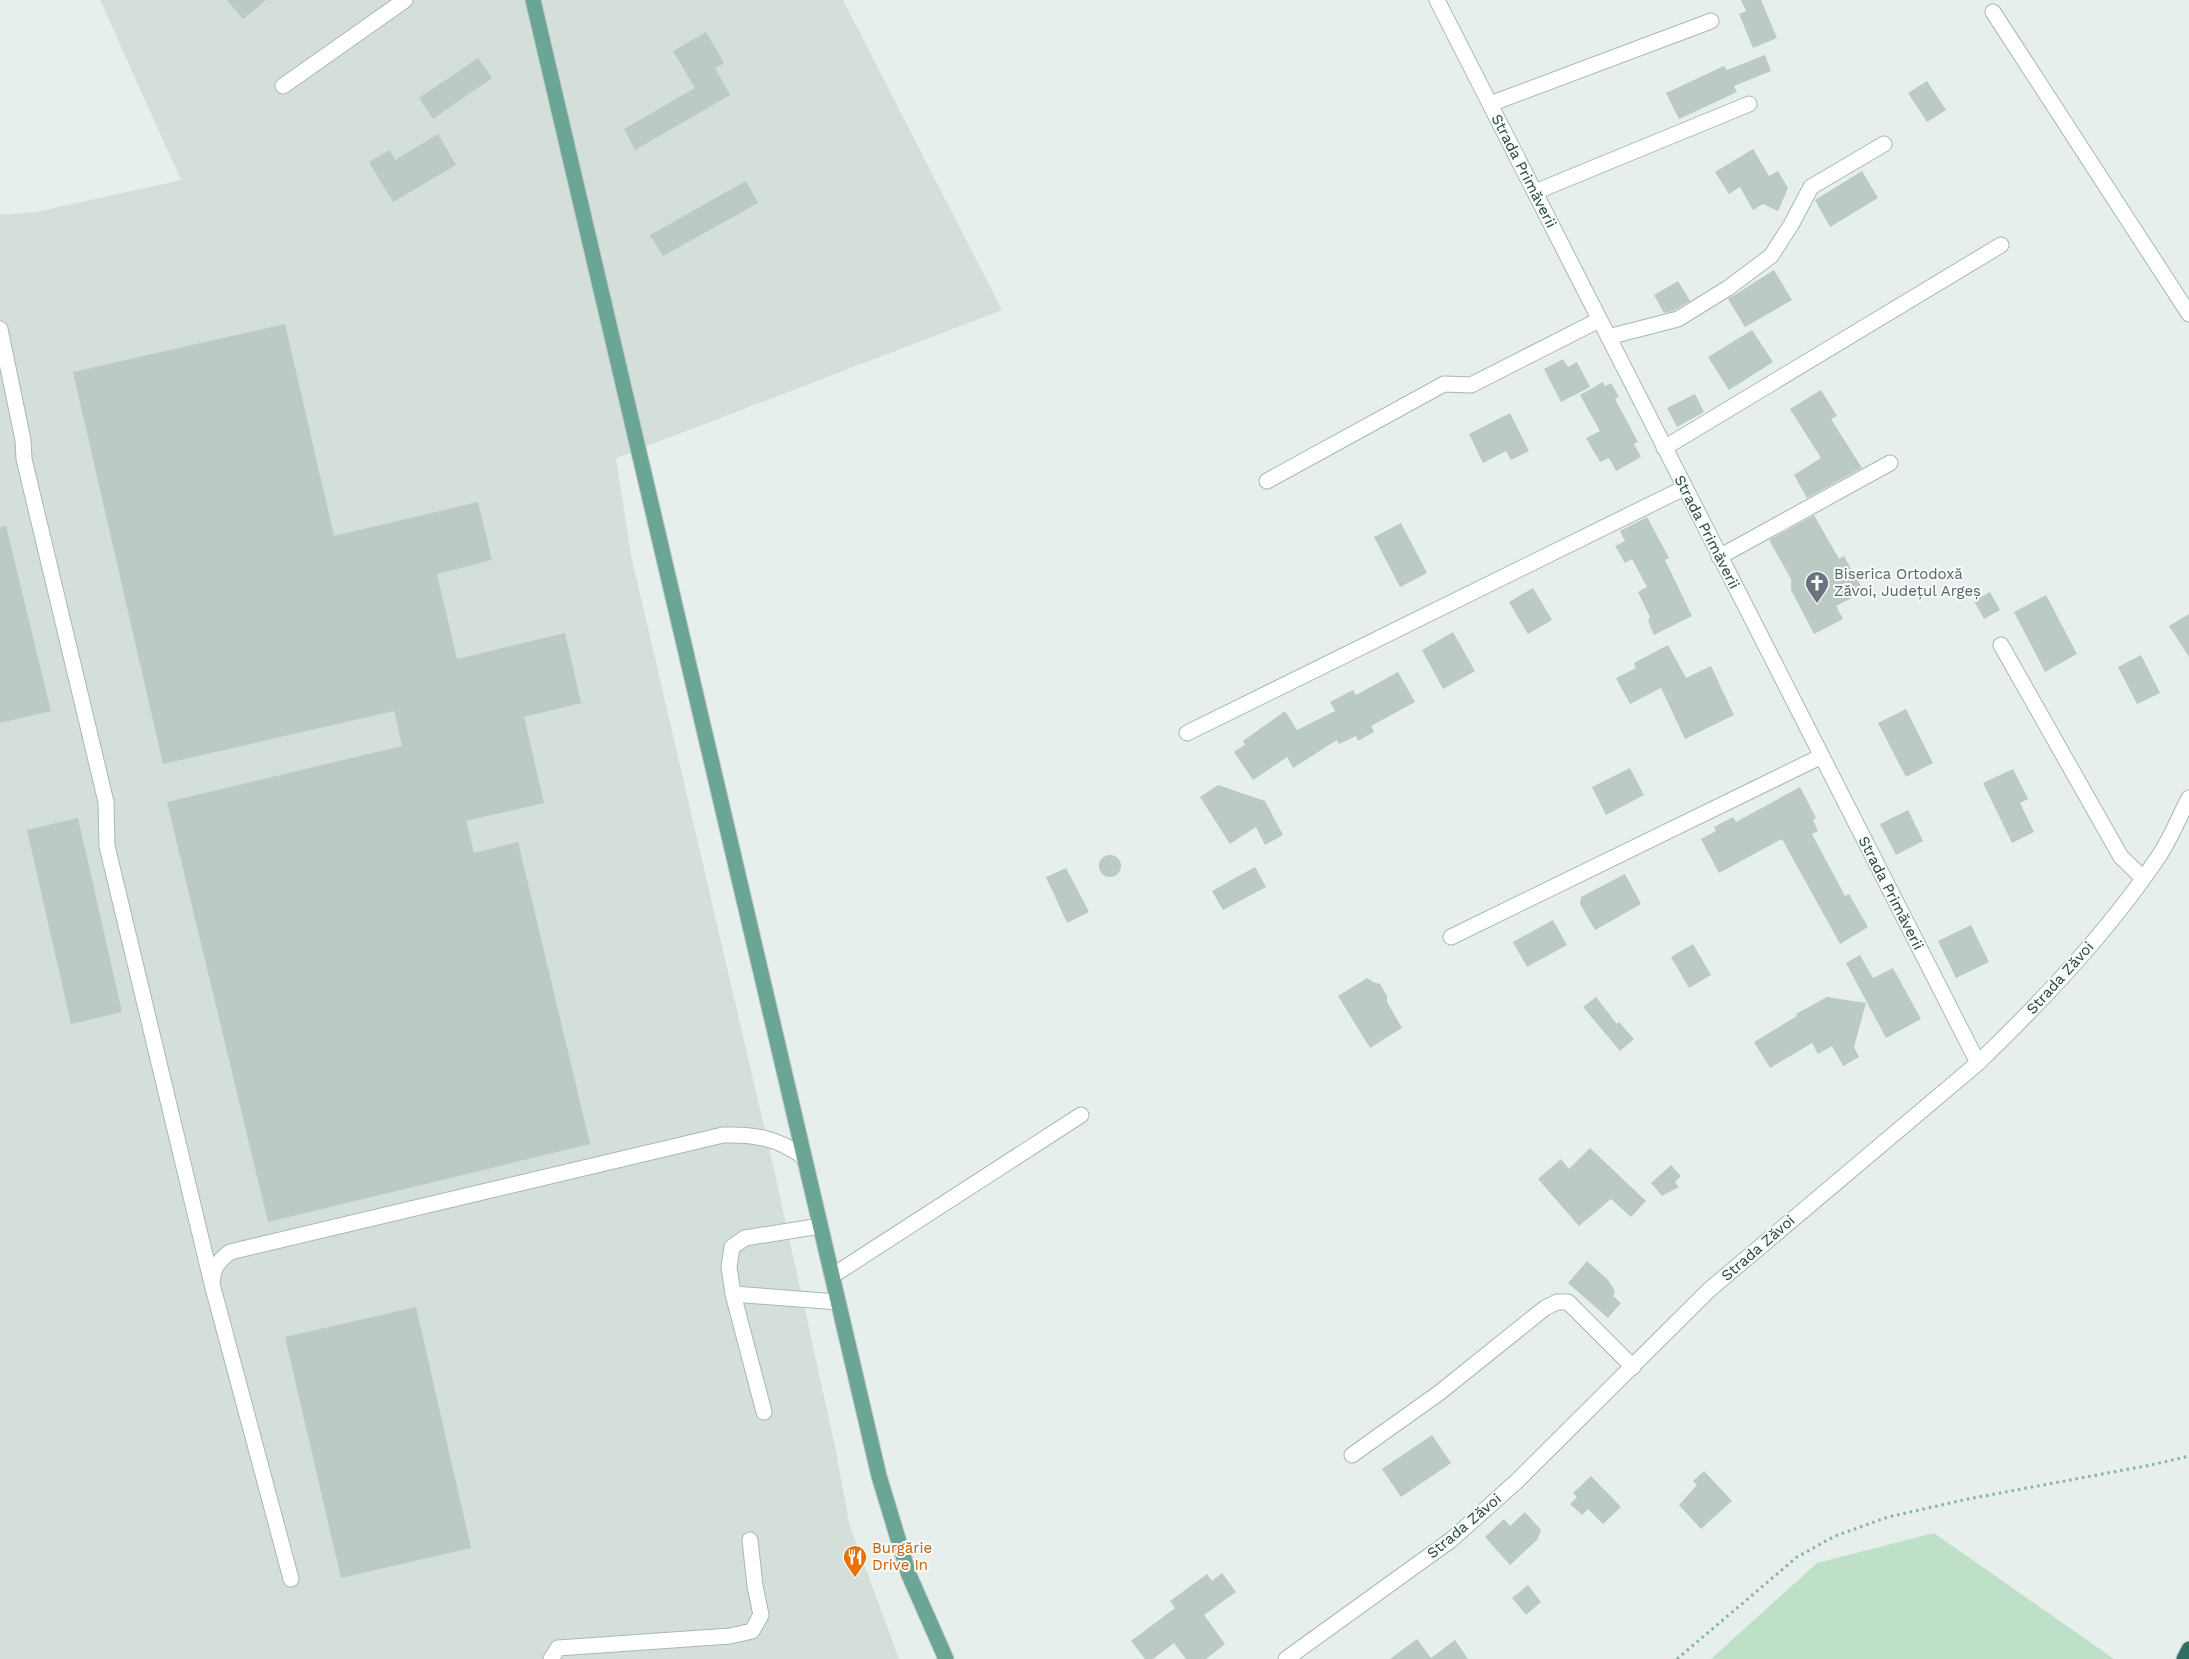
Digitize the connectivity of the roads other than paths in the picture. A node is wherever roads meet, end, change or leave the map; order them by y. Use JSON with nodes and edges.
{"nodes":[{"id":1,"x":404,"y":0,"type":"edge"},
{"id":2,"x":533,"y":0,"type":"edge"},
{"id":3,"x":1437,"y":0,"type":"edge"},
{"id":4,"x":1993,"y":12,"type":"dead end"},
{"id":5,"x":1710,"y":21,"type":"dead end"},
{"id":6,"x":283,"y":86,"type":"dead end"},
{"id":7,"x":1490,"y":104,"type":"junction"},
{"id":8,"x":1749,"y":104,"type":"dead end"},
{"id":9,"x":1884,"y":144,"type":"dead end"},
{"id":10,"x":1535,"y":192,"type":"junction"},
{"id":11,"x":2001,"y":245,"type":"dead end"},
{"id":12,"x":2189,"y":314,"type":"edge"},
{"id":13,"x":1599,"y":320,"type":"junction"},
{"id":14,"x":0,"y":329,"type":"edge"},
{"id":15,"x":1608,"y":337,"type":"junction"},
{"id":16,"x":1664,"y":448,"type":"junction"},
{"id":17,"x":1890,"y":463,"type":"dead end"},
{"id":18,"x":1267,"y":481,"type":"dead end"},
{"id":19,"x":1684,"y":488,"type":"junction"},
{"id":20,"x":1719,"y":557,"type":"junction"},
{"id":21,"x":2001,"y":645,"type":"dead end"},
{"id":22,"x":1187,"y":734,"type":"dead end"},
{"id":23,"x":1822,"y":756,"type":"junction"},
{"id":24,"x":2189,"y":798,"type":"edge"},
{"id":25,"x":2143,"y":878,"type":"junction"},
{"id":26,"x":1451,"y":937,"type":"dead end"},
{"id":27,"x":1978,"y":1063,"type":"junction"},
{"id":28,"x":1080,"y":1115,"type":"dead end"},
{"id":29,"x":804,"y":1156,"type":"junction"},
{"id":30,"x":820,"y":1226,"type":"junction"},
{"id":31,"x":200,"y":1234,"type":"junction"},
{"id":32,"x":230,"y":1252,"type":"junction"},
{"id":33,"x":832,"y":1276,"type":"junction"},
{"id":34,"x":212,"y":1284,"type":"junction"},
{"id":35,"x":733,"y":1294,"type":"junction"},
{"id":36,"x":838,"y":1302,"type":"junction"},
{"id":37,"x":1633,"y":1368,"type":"junction"},
{"id":38,"x":764,"y":1412,"type":"dead end"},
{"id":39,"x":1352,"y":1455,"type":"dead end"},
{"id":40,"x":750,"y":1540,"type":"dead end"},
{"id":41,"x":291,"y":1578,"type":"dead end"},
{"id":42,"x":2189,"y":1649,"type":"edge"},
{"id":43,"x":550,"y":1659,"type":"edge"},
{"id":44,"x":946,"y":1659,"type":"edge"},
{"id":45,"x":1286,"y":1659,"type":"edge"},
{"id":46,"x":2184,"y":1659,"type":"edge"}],
"edges":[{"from":1,"to":6,"type":"street"},
{"from":2,"to":29,"type":"main road"},
{"from":3,"to":7,"type":"street","name":"Strada Primăverii"},
{"from":4,"to":12,"type":"street"},
{"from":5,"to":7,"type":"street"},
{"from":7,"to":10,"type":"street","name":"Strada Primăverii"},
{"from":8,"to":10,"type":"street"},
{"from":9,"to":15,"type":"street"},
{"from":10,"to":13,"type":"street","name":"Strada Primăverii"},
{"from":11,"to":16,"type":"street"},
{"from":13,"to":15,"type":"street","name":"Strada Primăverii"},
{"from":13,"to":18,"type":"street"},
{"from":14,"to":31,"type":"street"},
{"from":15,"to":16,"type":"street","name":"Strada Primăverii"},
{"from":16,"to":19,"type":"street","name":"Strada Primăverii"},
{"from":17,"to":20,"type":"street"},
{"from":19,"to":20,"type":"street","name":"Strada Primăverii"},
{"from":19,"to":22,"type":"street"},
{"from":20,"to":23,"type":"street","name":"Strada Primăverii"},
{"from":21,"to":25,"type":"street"},
{"from":23,"to":26,"type":"street"},
{"from":23,"to":27,"type":"street","name":"Strada Primăverii"},
{"from":24,"to":25,"type":"street","name":"Strada Zăvoi"},
{"from":25,"to":27,"type":"street","name":"Strada Zăvoi"},
{"from":27,"to":37,"type":"street","name":"Strada Zăvoi"},
{"from":28,"to":33,"type":"street"},
{"from":29,"to":30,"type":"main road"},
{"from":29,"to":32,"type":"street"},
{"from":30,"to":33,"type":"main road"},
{"from":30,"to":35,"type":"street"},
{"from":31,"to":32,"type":"street"},
{"from":31,"to":34,"type":"street"},
{"from":32,"to":34,"type":"street"},
{"from":33,"to":36,"type":"main road"},
{"from":34,"to":41,"type":"street"},
{"from":35,"to":36,"type":"street"},
{"from":35,"to":38,"type":"street"},
{"from":36,"to":44,"type":"main road"},
{"from":37,"to":39,"type":"street"},
{"from":37,"to":45,"type":"street","name":"Strada Zăvoi"},
{"from":40,"to":43,"type":"street"},
{"from":42,"to":46,"type":"highway"}]}
